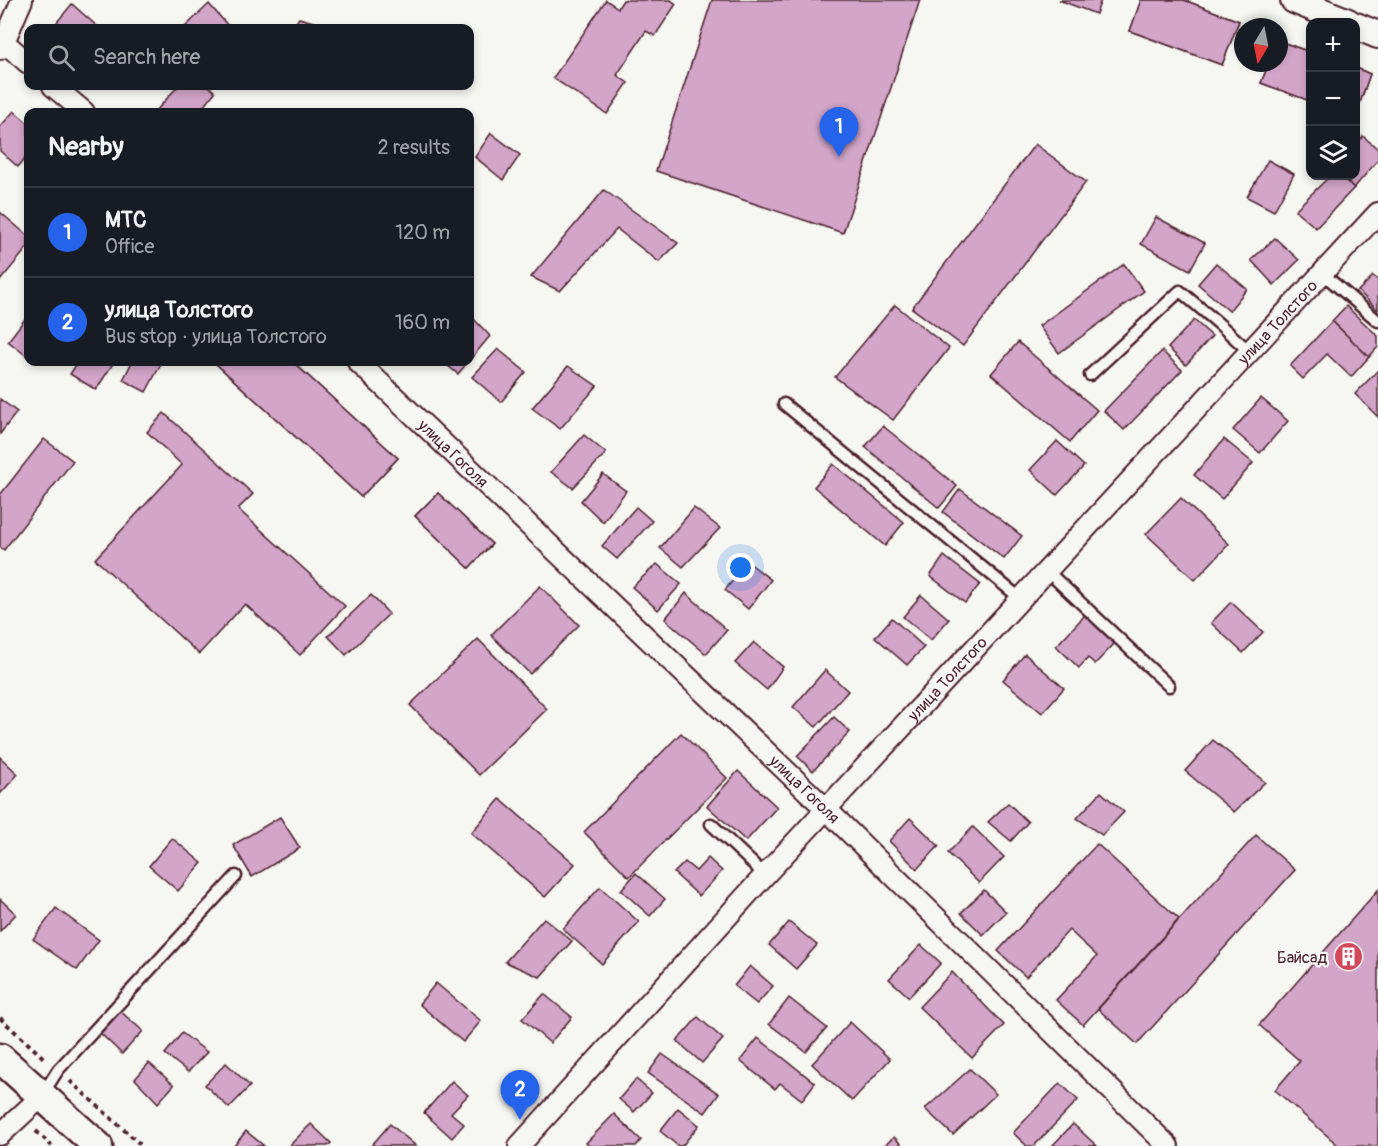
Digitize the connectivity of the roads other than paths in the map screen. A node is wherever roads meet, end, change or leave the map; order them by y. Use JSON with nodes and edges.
{"nodes":[{"id":1,"x":22,"y":0,"type":"edge"},
{"id":2,"x":1294,"y":0,"type":"edge"},
{"id":3,"x":1338,"y":18,"type":"edge"},
{"id":4,"x":1360,"y":28,"type":"edge"},
{"id":5,"x":1378,"y":35,"type":"edge"},
{"id":6,"x":2,"y":45,"type":"edge"},
{"id":7,"x":24,"y":60,"type":"edge"},
{"id":8,"x":58,"y":90,"type":"edge"},
{"id":9,"x":79,"y":108,"type":"edge"},
{"id":10,"x":1378,"y":213,"type":"edge"},
{"id":11,"x":1322,"y":273,"type":"junction"},
{"id":12,"x":1378,"y":321,"type":"edge"},
{"id":13,"x":1250,"y":352,"type":"junction"},
{"id":14,"x":362,"y":366,"type":"edge"},
{"id":15,"x":1090,"y":375,"type":"dead end"},
{"id":16,"x":784,"y":404,"type":"dead end"},
{"id":17,"x":1047,"y":571,"type":"junction"},
{"id":18,"x":1021,"y":599,"type":"junction"},
{"id":19,"x":1169,"y":686,"type":"dead end"},
{"id":20,"x":826,"y":809,"type":"junction"},
{"id":21,"x":711,"y":824,"type":"dead end"},
{"id":22,"x":765,"y":875,"type":"junction"},
{"id":23,"x":236,"y":876,"type":"dead end"},
{"id":24,"x":0,"y":1058,"type":"edge"},
{"id":25,"x":42,"y":1096,"type":"junction"},
{"id":26,"x":0,"y":1135,"type":"edge"},
{"id":27,"x":98,"y":1146,"type":"edge"},
{"id":28,"x":519,"y":1146,"type":"edge"},
{"id":29,"x":1168,"y":1146,"type":"edge"}],
"edges":[{"from":1,"to":6,"type":"street"},
{"from":2,"to":3,"type":"street"},
{"from":4,"to":5,"type":"street"},
{"from":6,"to":7,"type":"street"},
{"from":8,"to":9,"type":"street"},
{"from":10,"to":11,"type":"street","name":"улица Толстого"},
{"from":11,"to":12,"type":"lane"},
{"from":11,"to":13,"type":"street","name":"улица Толстого"},
{"from":13,"to":15,"type":"lane"},
{"from":13,"to":17,"type":"street","name":"улица Толстого"},
{"from":14,"to":20,"type":"street","name":"улица Гоголя"},
{"from":16,"to":18,"type":"lane"},
{"from":17,"to":18,"type":"street","name":"улица Толстого"},
{"from":17,"to":19,"type":"lane"},
{"from":18,"to":20,"type":"street","name":"улица Толстого"},
{"from":20,"to":22,"type":"street","name":"улица Толстого"},
{"from":20,"to":29,"type":"street","name":"улица Гоголя"},
{"from":21,"to":22,"type":"lane"},
{"from":22,"to":28,"type":"street","name":"улица Толстого"},
{"from":23,"to":25,"type":"lane"},
{"from":24,"to":25,"type":"main road"},
{"from":25,"to":26,"type":"street"},
{"from":25,"to":27,"type":"main road"}]}
